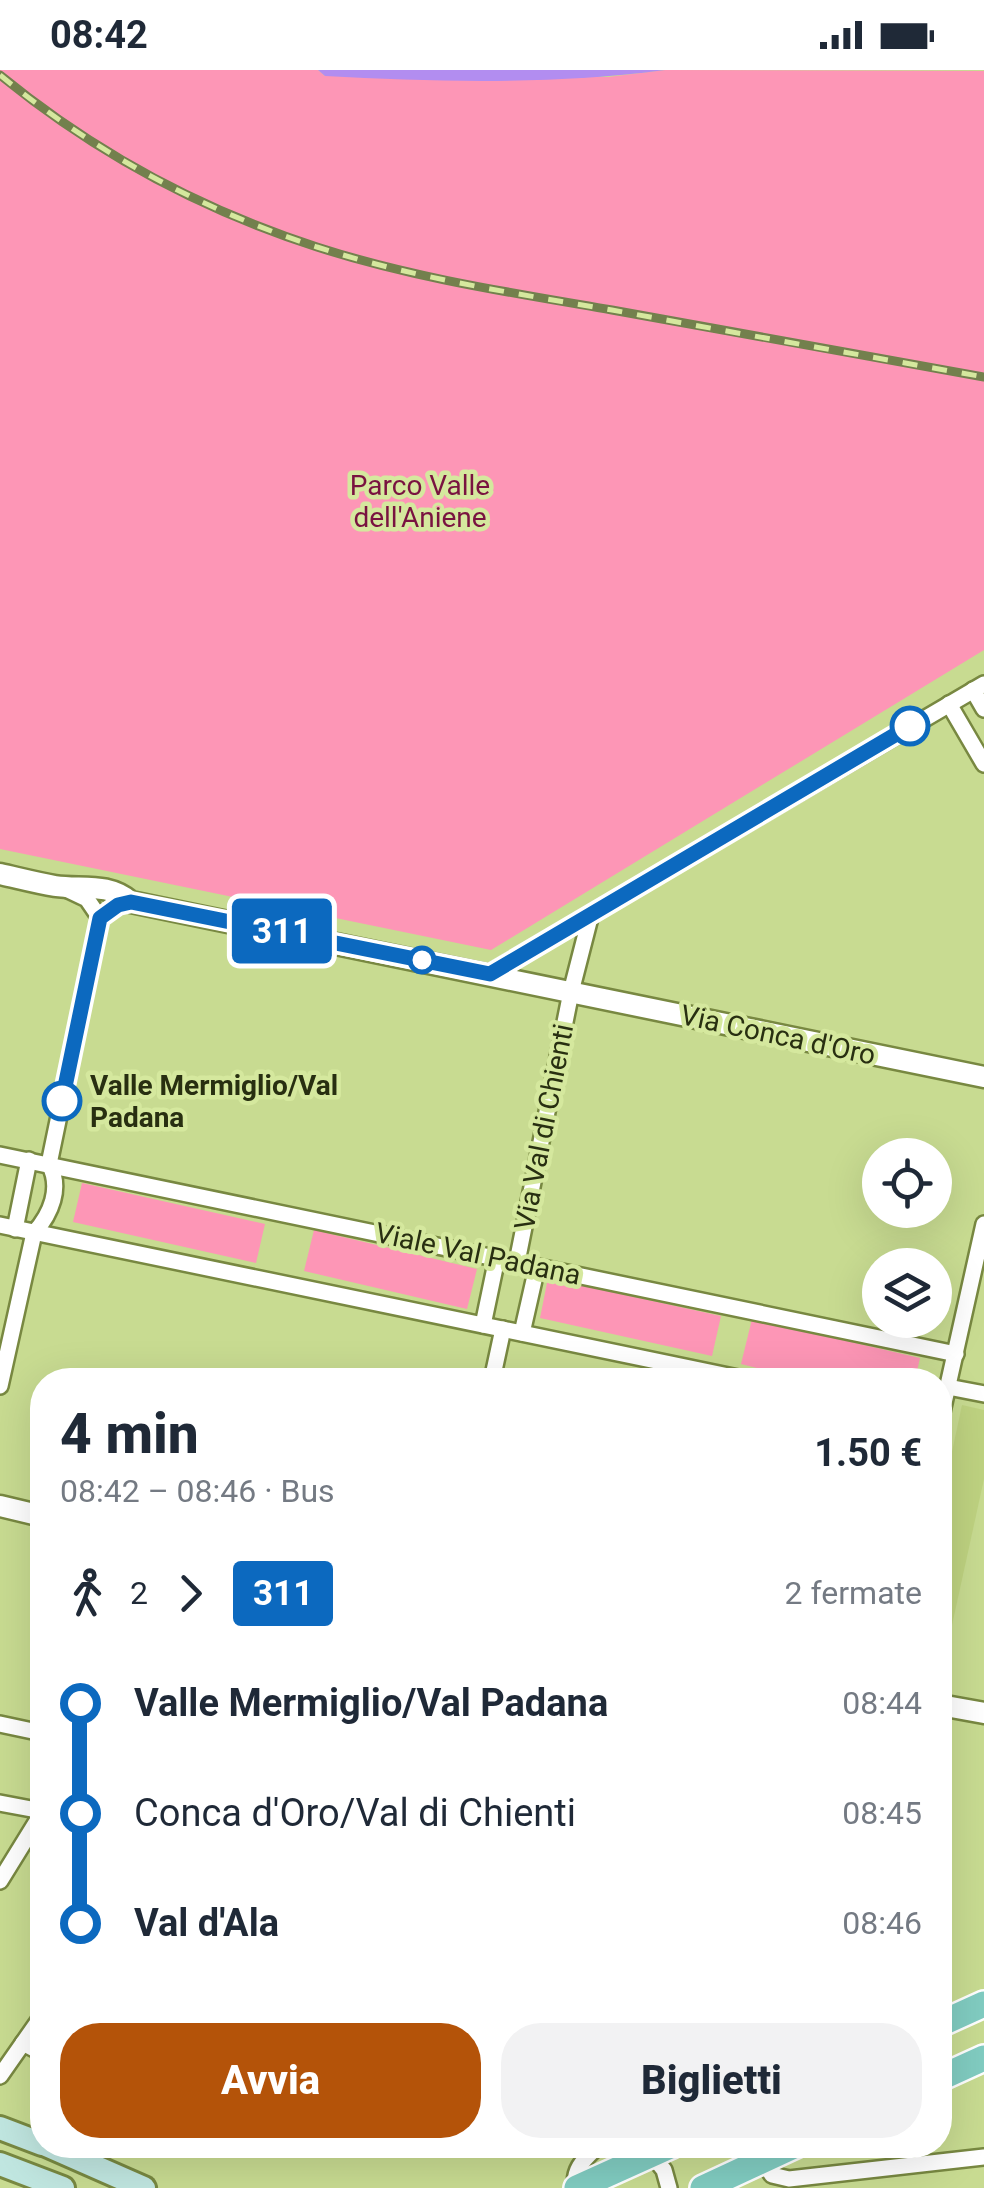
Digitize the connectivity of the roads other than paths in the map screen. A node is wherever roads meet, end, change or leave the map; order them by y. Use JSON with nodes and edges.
{"nodes":[{"id":1,"x":978,"y":687,"type":"edge"},
{"id":2,"x":948,"y":704,"type":"junction"},
{"id":3,"x":984,"y":709,"type":"edge"},
{"id":4,"x":984,"y":764,"type":"edge"},
{"id":5,"x":0,"y":874,"type":"edge"},
{"id":6,"x":61,"y":887,"type":"junction"},
{"id":7,"x":131,"y":902,"type":"junction"},
{"id":8,"x":591,"y":914,"type":"junction"},
{"id":9,"x":100,"y":918,"type":"junction"},
{"id":10,"x":490,"y":974,"type":"junction"},
{"id":11,"x":571,"y":992,"type":"junction"},
{"id":12,"x":984,"y":1077,"type":"edge"},
{"id":13,"x":0,"y":1155,"type":"edge"},
{"id":14,"x":29,"y":1160,"type":"junction"},
{"id":15,"x":49,"y":1164,"type":"junction"},
{"id":16,"x":984,"y":1224,"type":"edge"},
{"id":17,"x":8,"y":1227,"type":"edge"},
{"id":18,"x":34,"y":1234,"type":"junction"},
{"id":19,"x":497,"y":1258,"type":"junction"},
{"id":20,"x":517,"y":1262,"type":"junction"},
{"id":21,"x":537,"y":1267,"type":"junction"},
{"id":22,"x":483,"y":1325,"type":"junction"},
{"id":23,"x":503,"y":1329,"type":"junction"},
{"id":24,"x":522,"y":1332,"type":"junction"},
{"id":25,"x":956,"y":1354,"type":"junction"},
{"id":26,"x":495,"y":1368,"type":"edge"},
{"id":27,"x":692,"y":1368,"type":"edge"},
{"id":28,"x":952,"y":1370,"type":"edge"},
{"id":29,"x":0,"y":1386,"type":"edge"},
{"id":30,"x":952,"y":1388,"type":"edge"},
{"id":31,"x":984,"y":1394,"type":"edge"},
{"id":32,"x":0,"y":1506,"type":"edge"},
{"id":33,"x":30,"y":1513,"type":"edge"},
{"id":34,"x":952,"y":1707,"type":"edge"},
{"id":35,"x":984,"y":1713,"type":"edge"},
{"id":36,"x":0,"y":1724,"type":"edge"},
{"id":37,"x":30,"y":1730,"type":"edge"},
{"id":38,"x":0,"y":1803,"type":"edge"},
{"id":39,"x":30,"y":1809,"type":"edge"},
{"id":40,"x":30,"y":1832,"type":"edge"},
{"id":41,"x":0,"y":1881,"type":"edge"},
{"id":42,"x":984,"y":2004,"type":"edge"},
{"id":43,"x":952,"y":2019,"type":"edge"},
{"id":44,"x":30,"y":2033,"type":"edge"},
{"id":45,"x":23,"y":2043,"type":"junction"},
{"id":46,"x":30,"y":2047,"type":"edge"},
{"id":47,"x":984,"y":2058,"type":"edge"},
{"id":48,"x":952,"y":2073,"type":"edge"},
{"id":49,"x":0,"y":2076,"type":"edge"},
{"id":50,"x":0,"y":2128,"type":"edge"},
{"id":51,"x":30,"y":2139,"type":"edge"},
{"id":52,"x":984,"y":2157,"type":"edge"},
{"id":53,"x":76,"y":2158,"type":"edge"},
{"id":54,"x":587,"y":2158,"type":"edge"},
{"id":55,"x":643,"y":2158,"type":"edge"},
{"id":56,"x":662,"y":2158,"type":"edge"},
{"id":57,"x":782,"y":2158,"type":"edge"},
{"id":58,"x":0,"y":2164,"type":"edge"},
{"id":59,"x":770,"y":2169,"type":"junction"},
{"id":60,"x":141,"y":2186,"type":"edge"},
{"id":61,"x":64,"y":2188,"type":"edge"},
{"id":62,"x":577,"y":2188,"type":"edge"},
{"id":63,"x":669,"y":2188,"type":"edge"},
{"id":64,"x":704,"y":2188,"type":"edge"}],
"edges":[{"from":1,"to":2,"type":"street"},
{"from":1,"to":3,"type":"street"},
{"from":2,"to":4,"type":"street"},
{"from":2,"to":8,"type":"street"},
{"from":5,"to":6,"type":"street"},
{"from":6,"to":7,"type":"street"},
{"from":6,"to":9,"type":"street"},
{"from":7,"to":9,"type":"street"},
{"from":7,"to":10,"type":"street"},
{"from":8,"to":10,"type":"street"},
{"from":8,"to":11,"type":"street","name":"Via Val di Chienti"},
{"from":9,"to":15,"type":"street"},
{"from":10,"to":11,"type":"street","name":"Via Conca d'Oro"},
{"from":11,"to":12,"type":"street","name":"Via Conca d'Oro"},
{"from":11,"to":20,"type":"street","name":"Via Val di Chienti"},
{"from":13,"to":14,"type":"street","name":"Viale Val Padana"},
{"from":14,"to":15,"type":"street","name":"Viale Val Padana"},
{"from":14,"to":17,"type":"street"},
{"from":15,"to":18,"type":"street"},
{"from":15,"to":19,"type":"street","name":"Viale Val Padana"},
{"from":16,"to":25,"type":"street"},
{"from":17,"to":18,"type":"street"},
{"from":18,"to":22,"type":"street"},
{"from":18,"to":29,"type":"street"},
{"from":19,"to":20,"type":"street","name":"Viale Val Padana"},
{"from":19,"to":22,"type":"street"},
{"from":20,"to":21,"type":"street","name":"Viale Val Padana"},
{"from":21,"to":24,"type":"street"},
{"from":21,"to":25,"type":"street","name":"Viale Val Padana"},
{"from":22,"to":23,"type":"street"},
{"from":23,"to":24,"type":"street"},
{"from":23,"to":26,"type":"street"},
{"from":24,"to":27,"type":"street"},
{"from":25,"to":28,"type":"street"},
{"from":30,"to":31,"type":"street"},
{"from":32,"to":33,"type":"street"},
{"from":34,"to":35,"type":"street"},
{"from":36,"to":37,"type":"street"},
{"from":38,"to":39,"type":"street"},
{"from":40,"to":41,"type":"street"},
{"from":42,"to":43,"type":"main road"},
{"from":44,"to":45,"type":"street"},
{"from":45,"to":46,"type":"street"},
{"from":45,"to":49,"type":"street"},
{"from":47,"to":48,"type":"main road"},
{"from":50,"to":51,"type":"main road"},
{"from":52,"to":59,"type":"street"},
{"from":53,"to":60,"type":"main road"},
{"from":54,"to":62,"type":"street"},
{"from":55,"to":62,"type":"main road"},
{"from":56,"to":63,"type":"street"},
{"from":57,"to":59,"type":"main road"},
{"from":58,"to":61,"type":"main road"},
{"from":59,"to":64,"type":"main road"}]}
